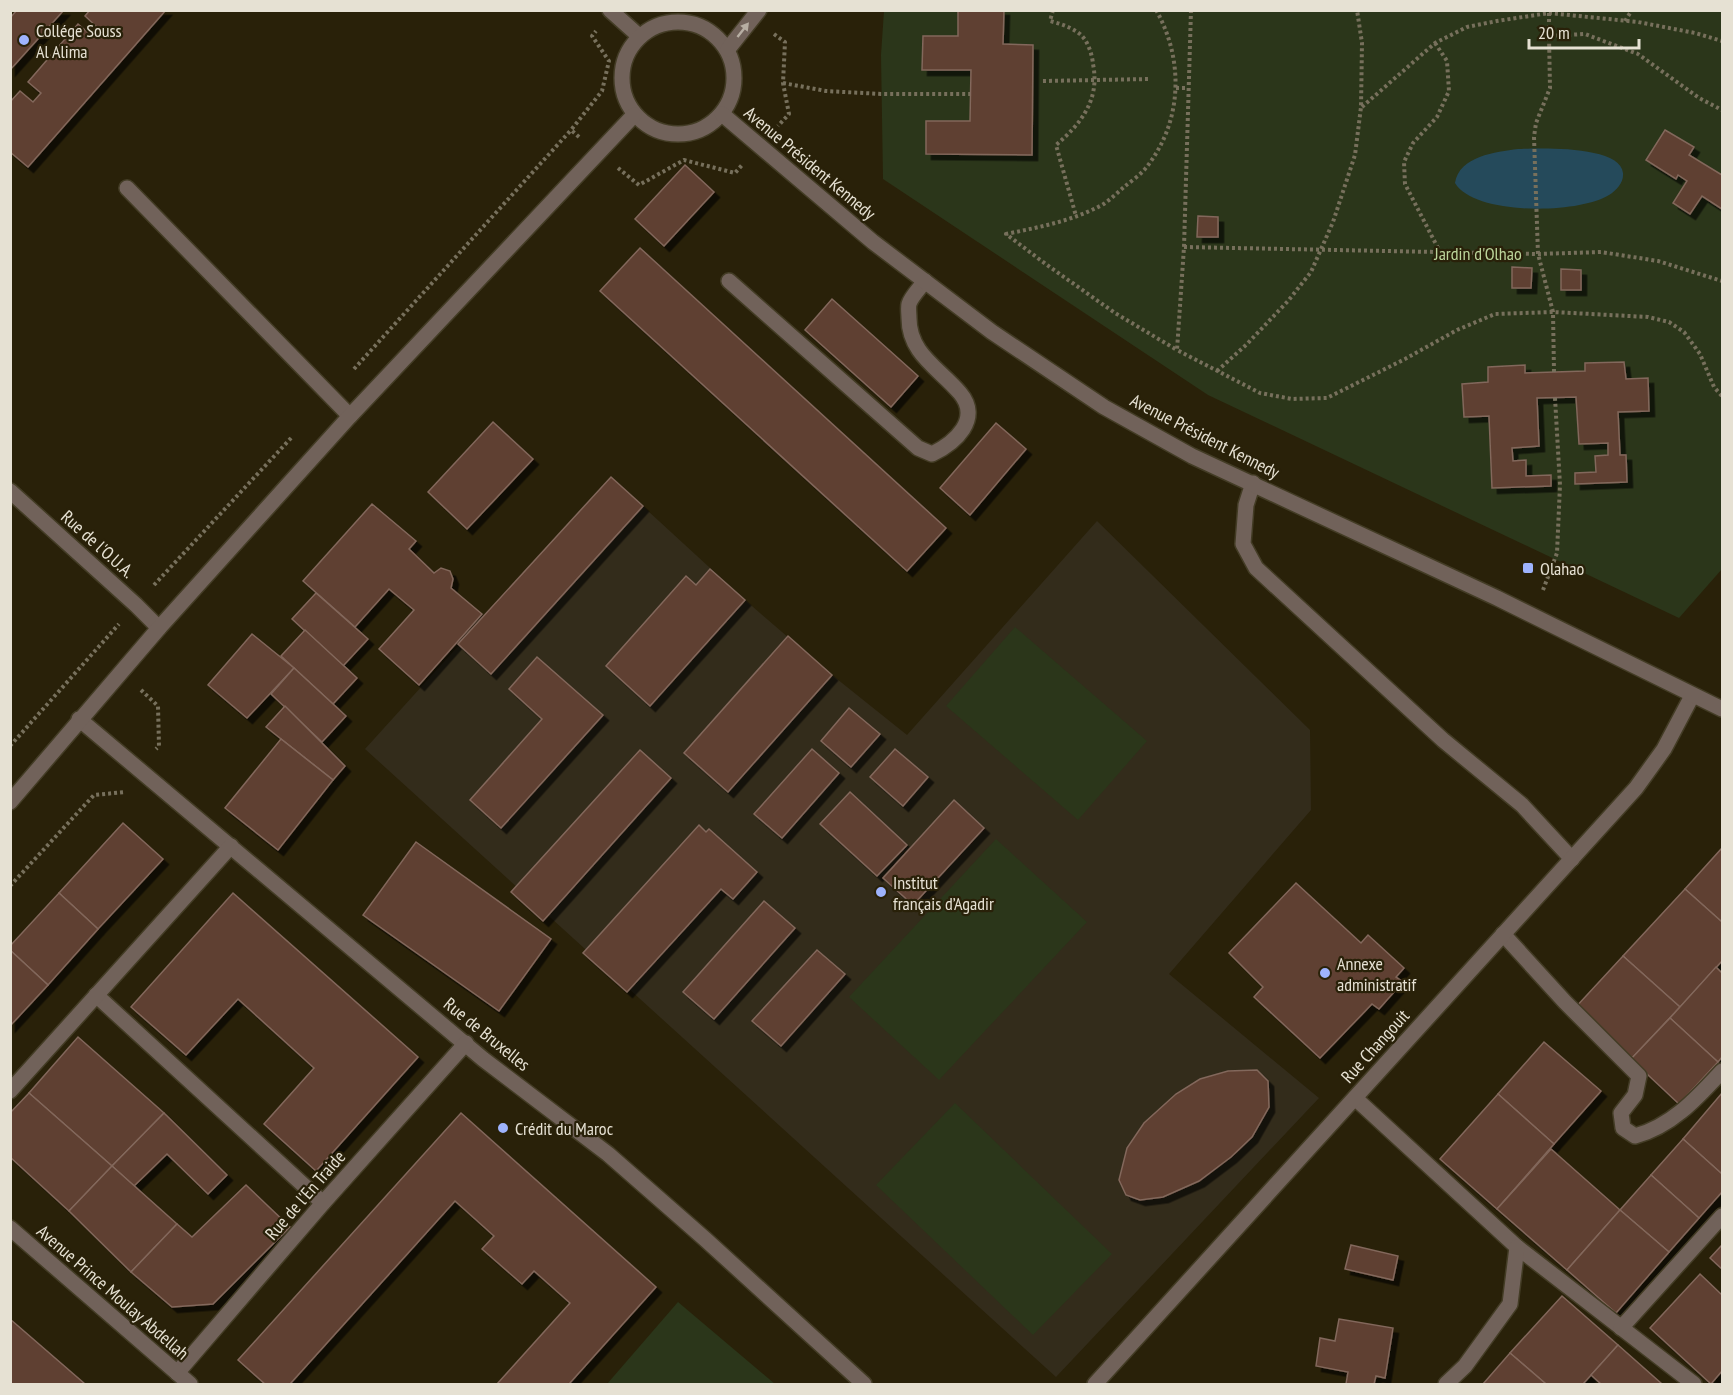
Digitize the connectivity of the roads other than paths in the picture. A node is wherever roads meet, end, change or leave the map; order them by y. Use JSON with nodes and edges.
{"nodes":[{"id":1,"x":610,"y":10,"type":"edge"},
{"id":2,"x":756,"y":14,"type":"edge"},
{"id":3,"x":692,"y":16,"type":"edge"},
{"id":4,"x":639,"y":36,"type":"junction"},
{"id":5,"x":728,"y":49,"type":"junction"},
{"id":6,"x":722,"y":114,"type":"junction"},
{"id":7,"x":634,"y":115,"type":"junction"},
{"id":8,"x":128,"y":188,"type":"dead end"},
{"id":9,"x":729,"y":281,"type":"dead end"},
{"id":10,"x":925,"y":281,"type":"junction"},
{"id":11,"x":350,"y":416,"type":"junction"},
{"id":12,"x":1253,"y":483,"type":"junction"},
{"id":13,"x":10,"y":491,"type":"edge"},
{"id":14,"x":159,"y":628,"type":"junction"},
{"id":15,"x":1692,"y":696,"type":"junction"},
{"id":16,"x":1722,"y":709,"type":"edge"},
{"id":17,"x":80,"y":719,"type":"junction"},
{"id":18,"x":10,"y":802,"type":"edge"},
{"id":19,"x":231,"y":846,"type":"junction"},
{"id":20,"x":1572,"y":859,"type":"junction"},
{"id":21,"x":1503,"y":934,"type":"junction"},
{"id":22,"x":96,"y":995,"type":"junction"},
{"id":23,"x":466,"y":1043,"type":"junction"},
{"id":24,"x":1722,"y":1071,"type":"edge"},
{"id":25,"x":10,"y":1090,"type":"edge"},
{"id":26,"x":1355,"y":1098,"type":"junction"},
{"id":27,"x":323,"y":1203,"type":"junction"},
{"id":28,"x":1722,"y":1216,"type":"edge"},
{"id":29,"x":10,"y":1228,"type":"edge"},
{"id":30,"x":1517,"y":1247,"type":"junction"},
{"id":31,"x":1621,"y":1328,"type":"junction"},
{"id":32,"x":177,"y":1373,"type":"junction"},
{"id":33,"x":190,"y":1384,"type":"edge"},
{"id":34,"x":864,"y":1384,"type":"edge"},
{"id":35,"x":1095,"y":1384,"type":"edge"},
{"id":36,"x":1446,"y":1384,"type":"edge"},
{"id":37,"x":1694,"y":1384,"type":"edge"}],
"edges":[{"from":1,"to":4,"type":"street"},
{"from":5,"to":2,"type":"street","one_way":true},
{"from":3,"to":4,"type":"street"},
{"from":3,"to":5,"type":"street"},
{"from":4,"to":7,"type":"street"},
{"from":5,"to":6,"type":"street"},
{"from":6,"to":7,"type":"street"},
{"from":6,"to":10,"type":"street","name":"Avenue Président Kennedy"},
{"from":7,"to":11,"type":"street"},
{"from":8,"to":11,"type":"street"},
{"from":9,"to":10,"type":"street"},
{"from":10,"to":12,"type":"street","name":"Avenue Président Kennedy"},
{"from":11,"to":14,"type":"street"},
{"from":12,"to":15,"type":"street","name":"Avenue Président Kennedy"},
{"from":12,"to":20,"type":"street"},
{"from":13,"to":14,"type":"street","name":"Rue de l'O.U.A."},
{"from":14,"to":17,"type":"street"},
{"from":15,"to":16,"type":"street","name":"Avenue Président Kennedy"},
{"from":15,"to":20,"type":"street","name":"Rue Changouit"},
{"from":17,"to":18,"type":"street"},
{"from":17,"to":19,"type":"street","name":"Rue de Bruxelles"},
{"from":19,"to":22,"type":"street"},
{"from":19,"to":23,"type":"street","name":"Rue de Bruxelles"},
{"from":20,"to":21,"type":"street","name":"Rue Changouit"},
{"from":21,"to":24,"type":"street"},
{"from":21,"to":26,"type":"street","name":"Rue Changouit"},
{"from":22,"to":25,"type":"street"},
{"from":22,"to":27,"type":"street"},
{"from":23,"to":27,"type":"street","name":"Rue de l'En Traide"},
{"from":23,"to":34,"type":"street","name":"Rue de Bruxelles"},
{"from":26,"to":30,"type":"street"},
{"from":26,"to":35,"type":"street","name":"Rue Changouit"},
{"from":27,"to":32,"type":"street","name":"Rue de l'En Traide"},
{"from":28,"to":31,"type":"street"},
{"from":29,"to":32,"type":"street","name":"Avenue Prince Moulay Abdellah"},
{"from":30,"to":31,"type":"street"},
{"from":30,"to":36,"type":"street"},
{"from":31,"to":37,"type":"street"},
{"from":32,"to":33,"type":"street","name":"Avenue Prince Moulay Abdellah"}]}
